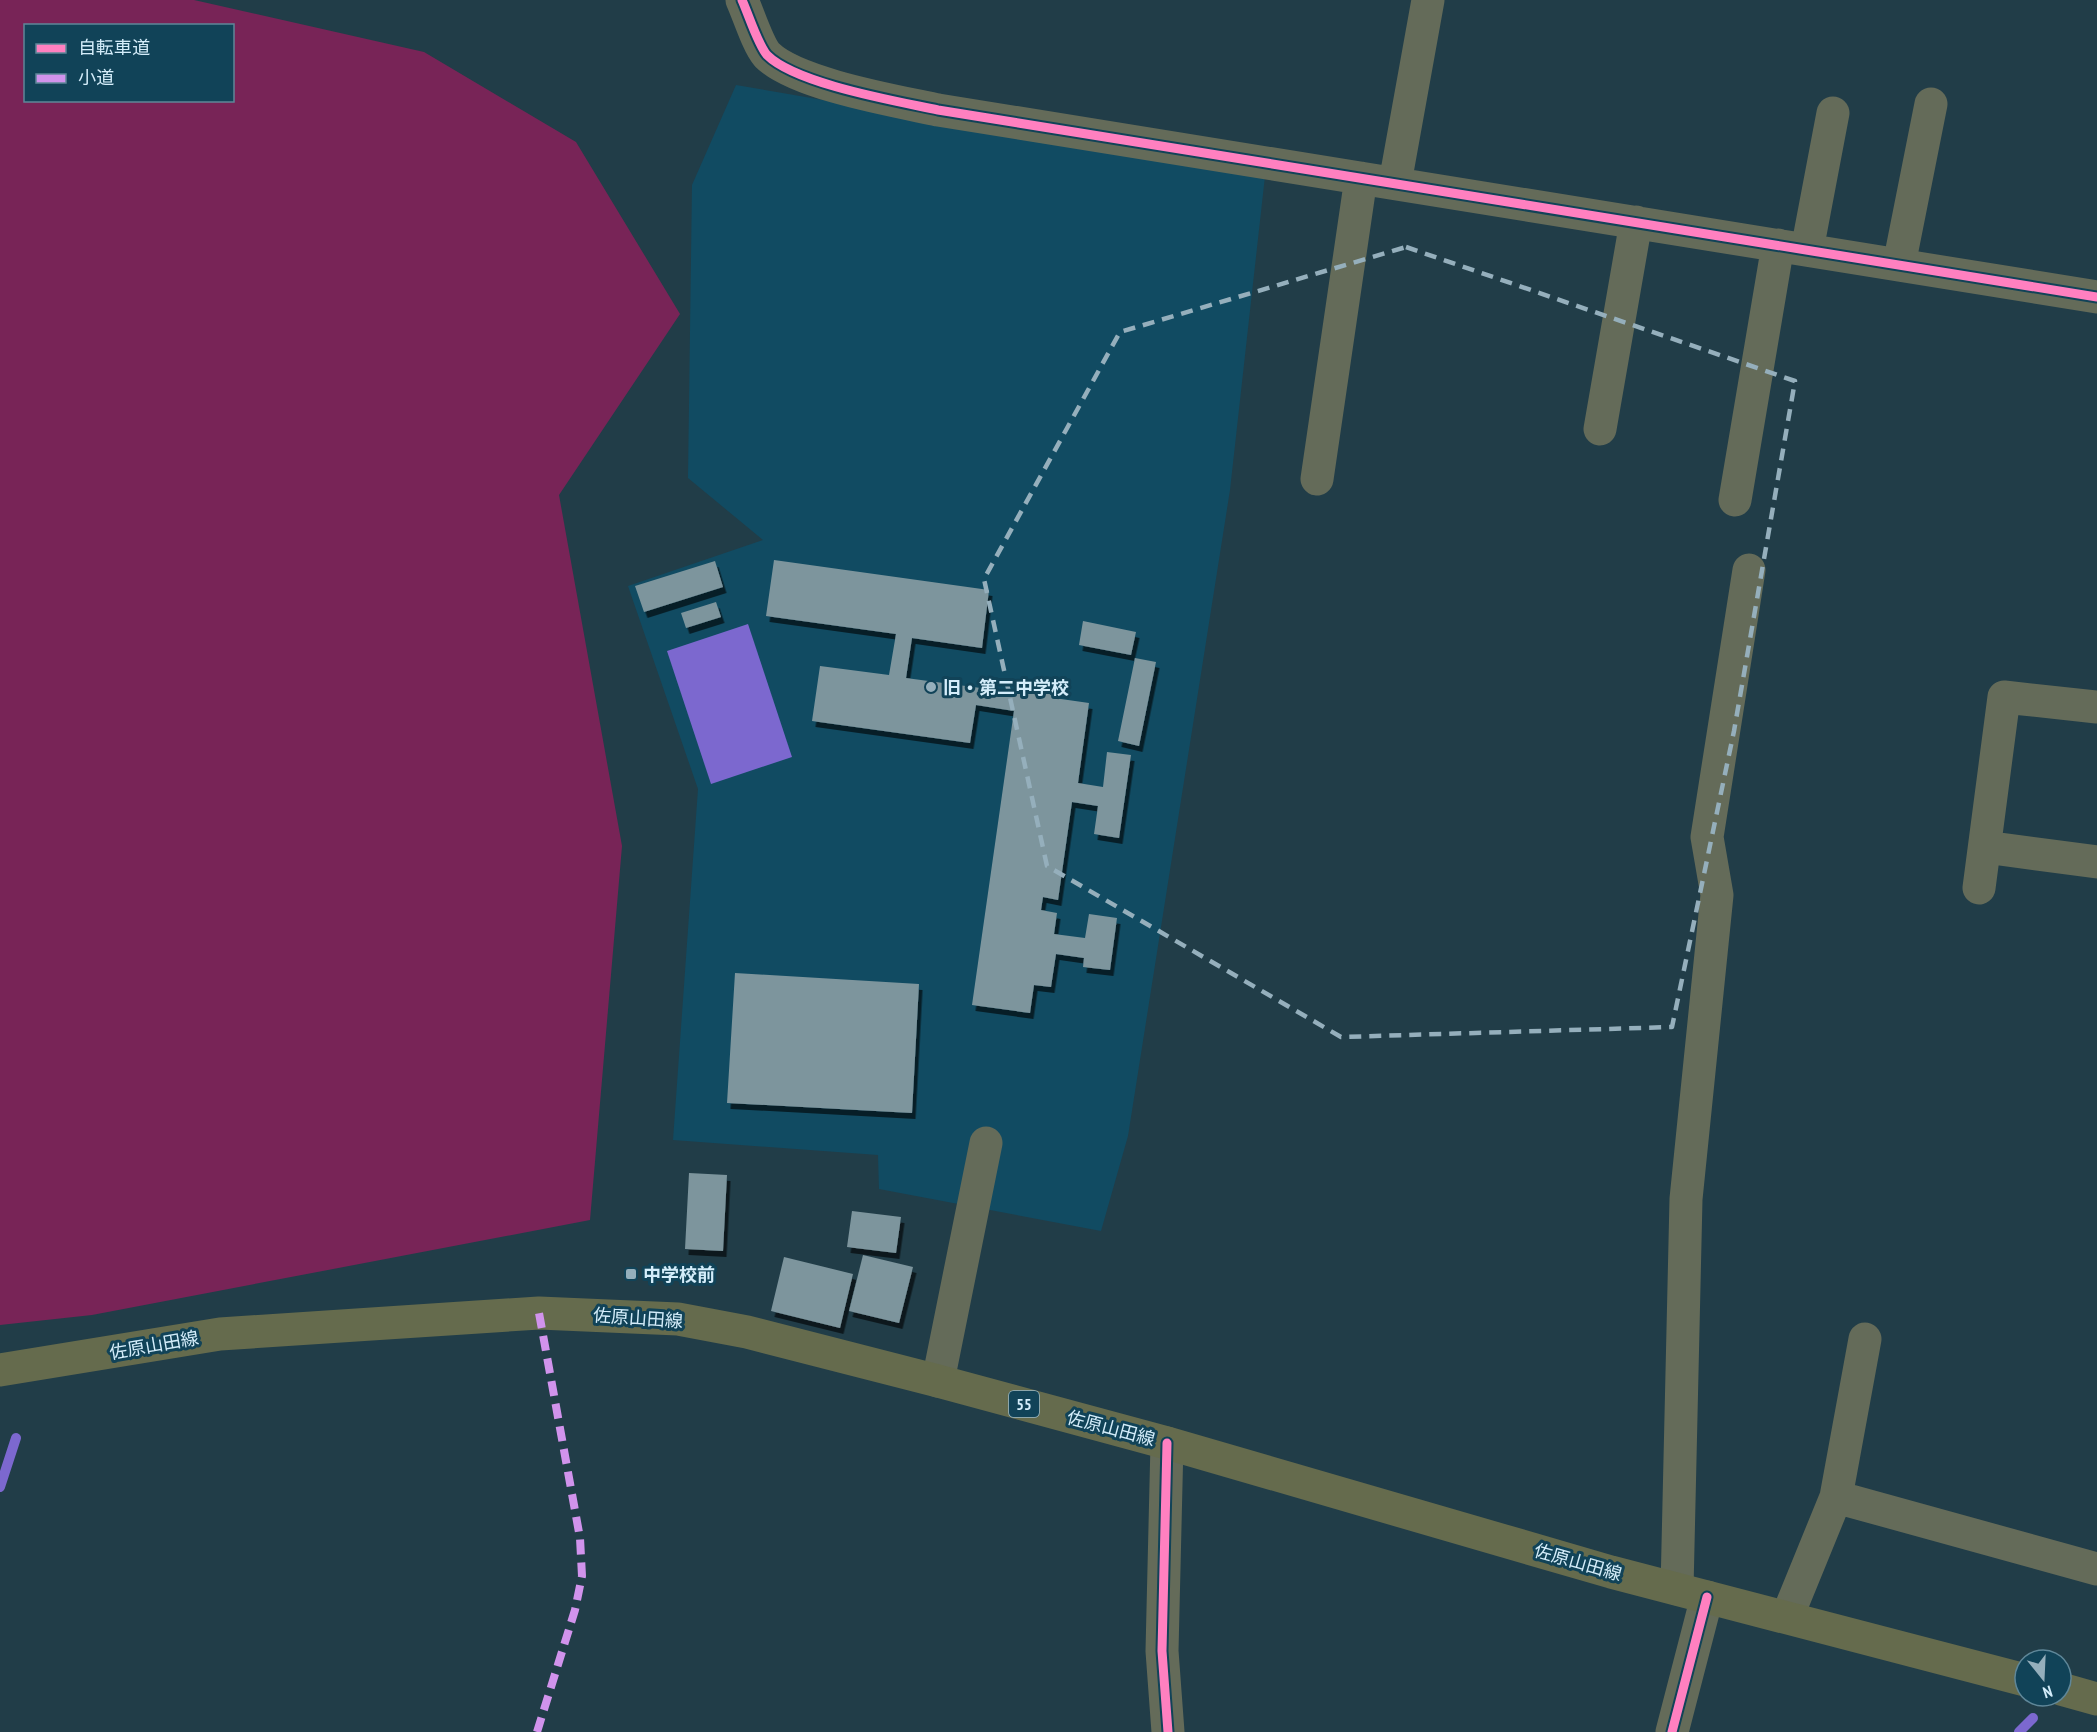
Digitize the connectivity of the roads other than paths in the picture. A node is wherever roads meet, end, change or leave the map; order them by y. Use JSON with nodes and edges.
{"nodes":[{"id":1,"x":742,"y":0,"type":"edge"},
{"id":2,"x":1428,"y":0,"type":"edge"},
{"id":3,"x":1931,"y":104,"type":"dead end"},
{"id":4,"x":1833,"y":113,"type":"dead end"},
{"id":5,"x":1361,"y":178,"type":"junction"},
{"id":6,"x":1395,"y":183,"type":"junction"},
{"id":7,"x":1636,"y":222,"type":"junction"},
{"id":8,"x":1792,"y":248,"type":"junction"},
{"id":9,"x":1899,"y":265,"type":"junction"},
{"id":10,"x":2097,"y":297,"type":"edge"},
{"id":11,"x":1600,"y":429,"type":"dead end"},
{"id":12,"x":1317,"y":479,"type":"dead end"},
{"id":13,"x":1735,"y":500,"type":"dead end"},
{"id":14,"x":1749,"y":570,"type":"dead end"},
{"id":15,"x":2097,"y":707,"type":"edge"},
{"id":16,"x":1985,"y":847,"type":"junction"},
{"id":17,"x":2097,"y":862,"type":"edge"},
{"id":18,"x":1979,"y":888,"type":"dead end"},
{"id":19,"x":986,"y":1143,"type":"dead end"},
{"id":20,"x":1865,"y":1339,"type":"dead end"},
{"id":21,"x":0,"y":1370,"type":"edge"},
{"id":22,"x":938,"y":1381,"type":"junction"},
{"id":23,"x":1167,"y":1443,"type":"junction"},
{"id":24,"x":1836,"y":1497,"type":"junction"},
{"id":25,"x":2097,"y":1569,"type":"edge"},
{"id":26,"x":1692,"y":1593,"type":"junction"},
{"id":27,"x":1786,"y":1617,"type":"junction"},
{"id":28,"x":2013,"y":1677,"type":"edge"},
{"id":29,"x":2073,"y":1692,"type":"edge"},
{"id":30,"x":2097,"y":1699,"type":"edge"},
{"id":31,"x":1167,"y":1732,"type":"edge"},
{"id":32,"x":1672,"y":1732,"type":"edge"}],
"edges":[{"from":1,"to":5,"type":"street"},
{"from":2,"to":6,"type":"street"},
{"from":3,"to":9,"type":"street"},
{"from":4,"to":8,"type":"street"},
{"from":5,"to":6,"type":"street"},
{"from":5,"to":12,"type":"street"},
{"from":6,"to":7,"type":"street"},
{"from":7,"to":8,"type":"street"},
{"from":7,"to":11,"type":"street"},
{"from":8,"to":9,"type":"street"},
{"from":8,"to":13,"type":"street"},
{"from":9,"to":10,"type":"street"},
{"from":14,"to":26,"type":"street"},
{"from":15,"to":16,"type":"street"},
{"from":16,"to":17,"type":"street"},
{"from":16,"to":18,"type":"street"},
{"from":19,"to":22,"type":"street"},
{"from":20,"to":24,"type":"street"},
{"from":21,"to":22,"type":"main road","name":"佐原山田線","number":"55"},
{"from":22,"to":23,"type":"main road","name":"佐原山田線","number":"55"},
{"from":23,"to":26,"type":"main road","name":"佐原山田線","number":"55"},
{"from":23,"to":31,"type":"street"},
{"from":24,"to":25,"type":"street"},
{"from":24,"to":27,"type":"street"},
{"from":26,"to":27,"type":"main road","name":"佐原山田線","number":"55"},
{"from":26,"to":32,"type":"street"},
{"from":27,"to":28,"type":"main road","name":"佐原山田線","number":"55"},
{"from":29,"to":30,"type":"main road"}]}
